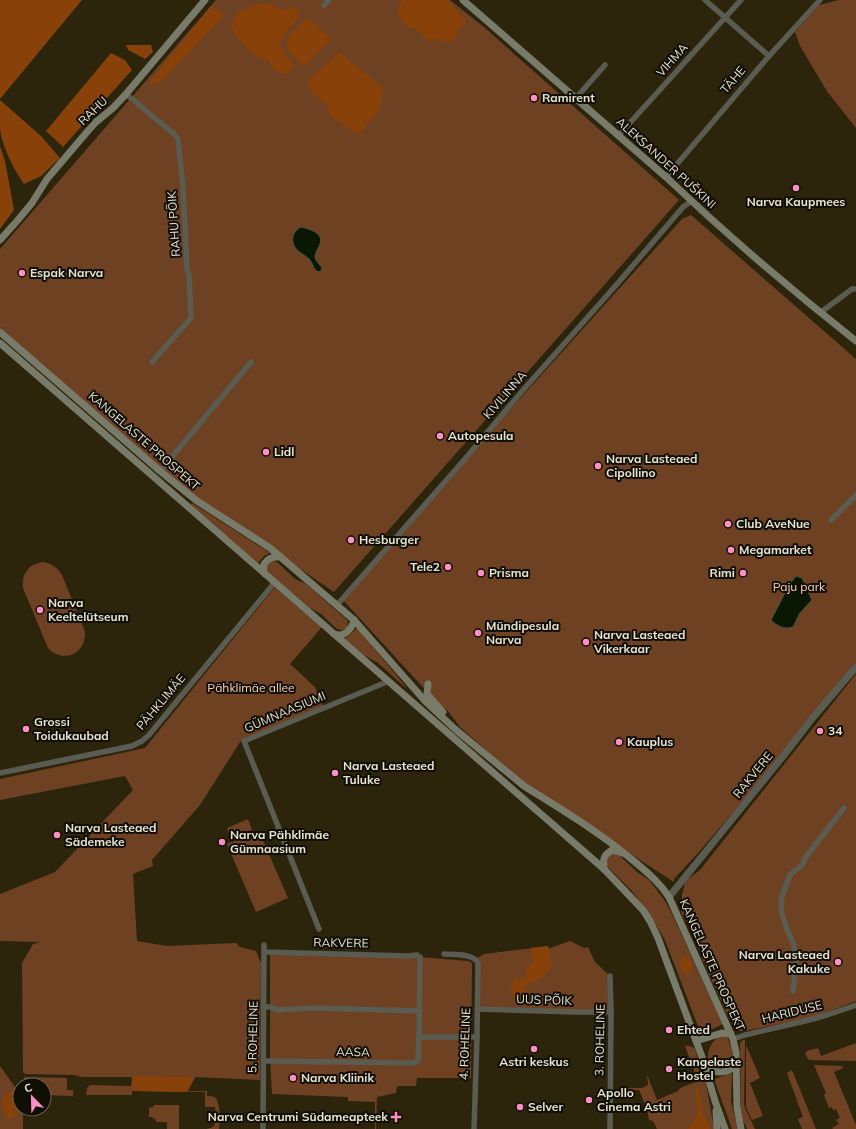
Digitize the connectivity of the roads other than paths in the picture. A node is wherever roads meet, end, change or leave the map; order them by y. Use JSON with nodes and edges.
{"nodes":[{"id":1,"x":205,"y":0,"type":"edge"},
{"id":2,"x":329,"y":0,"type":"edge"},
{"id":3,"x":463,"y":0,"type":"edge"},
{"id":4,"x":705,"y":0,"type":"edge"},
{"id":5,"x":741,"y":0,"type":"edge"},
{"id":6,"x":820,"y":0,"type":"edge"},
{"id":7,"x":324,"y":5,"type":"dead end"},
{"id":8,"x":725,"y":17,"type":"junction"},
{"id":9,"x":769,"y":56,"type":"junction"},
{"id":10,"x":605,"y":65,"type":"dead end"},
{"id":11,"x":126,"y":94,"type":"junction"},
{"id":12,"x":576,"y":98,"type":"junction"},
{"id":13,"x":619,"y":135,"type":"junction"},
{"id":14,"x":666,"y":177,"type":"junction"},
{"id":15,"x":692,"y":201,"type":"junction"},
{"id":16,"x":0,"y":240,"type":"edge"},
{"id":17,"x":856,"y":289,"type":"edge"},
{"id":18,"x":821,"y":312,"type":"junction"},
{"id":19,"x":0,"y":332,"type":"edge"},
{"id":20,"x":856,"y":341,"type":"edge"},
{"id":21,"x":0,"y":343,"type":"edge"},
{"id":22,"x":152,"y":362,"type":"dead end"},
{"id":23,"x":251,"y":362,"type":"dead end"},
{"id":24,"x":160,"y":471,"type":"junction"},
{"id":25,"x":856,"y":496,"type":"edge"},
{"id":26,"x":831,"y":520,"type":"dead end"},
{"id":27,"x":282,"y":558,"type":"junction"},
{"id":28,"x":265,"y":574,"type":"junction"},
{"id":29,"x":275,"y":582,"type":"junction"},
{"id":30,"x":337,"y":605,"type":"junction"},
{"id":31,"x":354,"y":620,"type":"junction"},
{"id":32,"x":334,"y":633,"type":"junction"},
{"id":33,"x":856,"y":667,"type":"edge"},
{"id":34,"x":389,"y":681,"type":"junction"},
{"id":35,"x":428,"y":684,"type":"dead end"},
{"id":36,"x":417,"y":693,"type":"junction"},
{"id":37,"x":409,"y":699,"type":"junction"},
{"id":38,"x":456,"y":730,"type":"junction"},
{"id":39,"x":0,"y":773,"type":"edge"},
{"id":40,"x":844,"y":808,"type":"dead end"},
{"id":41,"x":625,"y":853,"type":"junction"},
{"id":42,"x":604,"y":869,"type":"junction"},
{"id":43,"x":669,"y":897,"type":"junction"},
{"id":44,"x":319,"y":929,"type":"dead end"},
{"id":45,"x":264,"y":945,"type":"dead end"},
{"id":46,"x":264,"y":952,"type":"junction"},
{"id":47,"x":444,"y":954,"type":"dead end"},
{"id":48,"x":418,"y":956,"type":"joint"},
{"id":49,"x":610,"y":976,"type":"dead end"},
{"id":50,"x":793,"y":991,"type":"dead end"},
{"id":51,"x":856,"y":1005,"type":"edge"},
{"id":52,"x":264,"y":1007,"type":"junction"},
{"id":53,"x":477,"y":1009,"type":"junction"},
{"id":54,"x":420,"y":1011,"type":"junction"},
{"id":55,"x":611,"y":1012,"type":"junction"},
{"id":56,"x":732,"y":1036,"type":"junction"},
{"id":57,"x":419,"y":1037,"type":"junction"},
{"id":58,"x":477,"y":1037,"type":"junction"},
{"id":59,"x":696,"y":1041,"type":"junction"},
{"id":60,"x":264,"y":1061,"type":"junction"},
{"id":61,"x":736,"y":1065,"type":"junction"},
{"id":62,"x":706,"y":1069,"type":"junction"},
{"id":63,"x":715,"y":1101,"type":"junction"},
{"id":64,"x":739,"y":1119,"type":"junction"},
{"id":65,"x":263,"y":1129,"type":"edge"},
{"id":66,"x":474,"y":1129,"type":"edge"},
{"id":67,"x":610,"y":1129,"type":"edge"},
{"id":68,"x":717,"y":1129,"type":"edge"},
{"id":69,"x":726,"y":1129,"type":"edge"},
{"id":70,"x":741,"y":1129,"type":"edge"},
{"id":71,"x":745,"y":1129,"type":"edge"}],
"edges":[{"from":1,"to":11,"type":"main road","name":"RAHU"},
{"from":2,"to":7,"type":"street"},
{"from":3,"to":12,"type":"main road","name":"ALEKSANDER PUŠKINI"},
{"from":4,"to":8,"type":"street"},
{"from":5,"to":8,"type":"street","name":"VIHMA"},
{"from":6,"to":9,"type":"street","name":"TÄHE"},
{"from":8,"to":9,"type":"street"},
{"from":8,"to":13,"type":"street","name":"VIHMA"},
{"from":9,"to":14,"type":"street","name":"TÄHE"},
{"from":10,"to":12,"type":"street"},
{"from":11,"to":16,"type":"main road","name":"RAHU"},
{"from":11,"to":22,"type":"street","name":"RAHU PÕIK"},
{"from":12,"to":13,"type":"main road","name":"ALEKSANDER PUŠKINI"},
{"from":13,"to":14,"type":"main road","name":"ALEKSANDER PUŠKINI"},
{"from":14,"to":15,"type":"main road","name":"ALEKSANDER PUŠKINI"},
{"from":15,"to":18,"type":"main road","name":"ALEKSANDER PUŠKINI"},
{"from":15,"to":30,"type":"street","name":"KIVILINNA"},
{"from":17,"to":18,"type":"street"},
{"from":18,"to":20,"type":"main road","name":"ALEKSANDER PUŠKINI"},
{"from":19,"to":24,"type":"main road","name":"KANGELASTE PROSPEKT"},
{"from":21,"to":28,"type":"main road","name":"KANGELASTE PROSPEKT"},
{"from":23,"to":24,"type":"street"},
{"from":24,"to":27,"type":"main road","name":"KANGELASTE PROSPEKT"},
{"from":25,"to":26,"type":"street"},
{"from":27,"to":28,"type":"main road"},
{"from":27,"to":30,"type":"main road","name":"KANGELASTE PROSPEKT"},
{"from":28,"to":29,"type":"main road","name":"KANGELASTE PROSPEKT"},
{"from":29,"to":32,"type":"main road","name":"KANGELASTE PROSPEKT"},
{"from":29,"to":39,"type":"street","name":"PÄHKLIMÄE"},
{"from":30,"to":31,"type":"main road","name":"KANGELASTE PROSPEKT"},
{"from":31,"to":32,"type":"main road"},
{"from":31,"to":36,"type":"main road","name":"KANGELASTE PROSPEKT"},
{"from":32,"to":34,"type":"main road","name":"KANGELASTE PROSPEKT"},
{"from":33,"to":43,"type":"street","name":"RAKVERE"},
{"from":34,"to":37,"type":"main road","name":"KANGELASTE PROSPEKT"},
{"from":34,"to":44,"type":"street","name":"GÜMNAASIUMI"},
{"from":35,"to":38,"type":"main road"},
{"from":36,"to":37,"type":"main road"},
{"from":36,"to":38,"type":"main road","name":"KANGELASTE PROSPEKT"},
{"from":37,"to":42,"type":"main road","name":"KANGELASTE PROSPEKT"},
{"from":38,"to":41,"type":"main road","name":"KANGELASTE PROSPEKT"},
{"from":40,"to":50,"type":"street"},
{"from":41,"to":42,"type":"main road"},
{"from":41,"to":43,"type":"main road","name":"KANGELASTE PROSPEKT"},
{"from":42,"to":59,"type":"main road","name":"KANGELASTE PROSPEKT"},
{"from":43,"to":56,"type":"main road","name":"KANGELASTE PROSPEKT"},
{"from":45,"to":46,"type":"street","name":"5. ROHELINE"},
{"from":46,"to":48,"type":"street","name":"RAKVERE"},
{"from":46,"to":52,"type":"street","name":"5. ROHELINE"},
{"from":47,"to":53,"type":"street","name":"4. ROHELINE"},
{"from":48,"to":54,"type":"street","name":"AASA"},
{"from":49,"to":55,"type":"street","name":"3. ROHELINE"},
{"from":51,"to":56,"type":"street","name":"HARIDUSE"},
{"from":52,"to":54,"type":"street"},
{"from":52,"to":60,"type":"street","name":"5. ROHELINE"},
{"from":53,"to":55,"type":"street","name":"UUS PÕIK"},
{"from":53,"to":58,"type":"street","name":"4. ROHELINE"},
{"from":54,"to":57,"type":"street","name":"AASA"},
{"from":55,"to":67,"type":"street","name":"3. ROHELINE"},
{"from":56,"to":59,"type":"main road"},
{"from":56,"to":61,"type":"main road","name":"KANGELASTE PROSPEKT"},
{"from":57,"to":58,"type":"street"},
{"from":57,"to":60,"type":"street","name":"AASA"},
{"from":58,"to":66,"type":"street","name":"4. ROHELINE"},
{"from":59,"to":62,"type":"main road","name":"KANGELASTE PROSPEKT"},
{"from":60,"to":65,"type":"street","name":"5. ROHELINE"},
{"from":61,"to":62,"type":"main road"},
{"from":61,"to":64,"type":"main road","name":"KANGELASTE PROSPEKT"},
{"from":62,"to":63,"type":"main road","name":"KANGELASTE PROSPEKT"},
{"from":63,"to":68,"type":"main road"},
{"from":63,"to":69,"type":"main road","name":"KANGELASTE PROSPEKT"},
{"from":64,"to":70,"type":"main road","name":"KANGELASTE PROSPEKT"},
{"from":64,"to":71,"type":"main road"}]}
